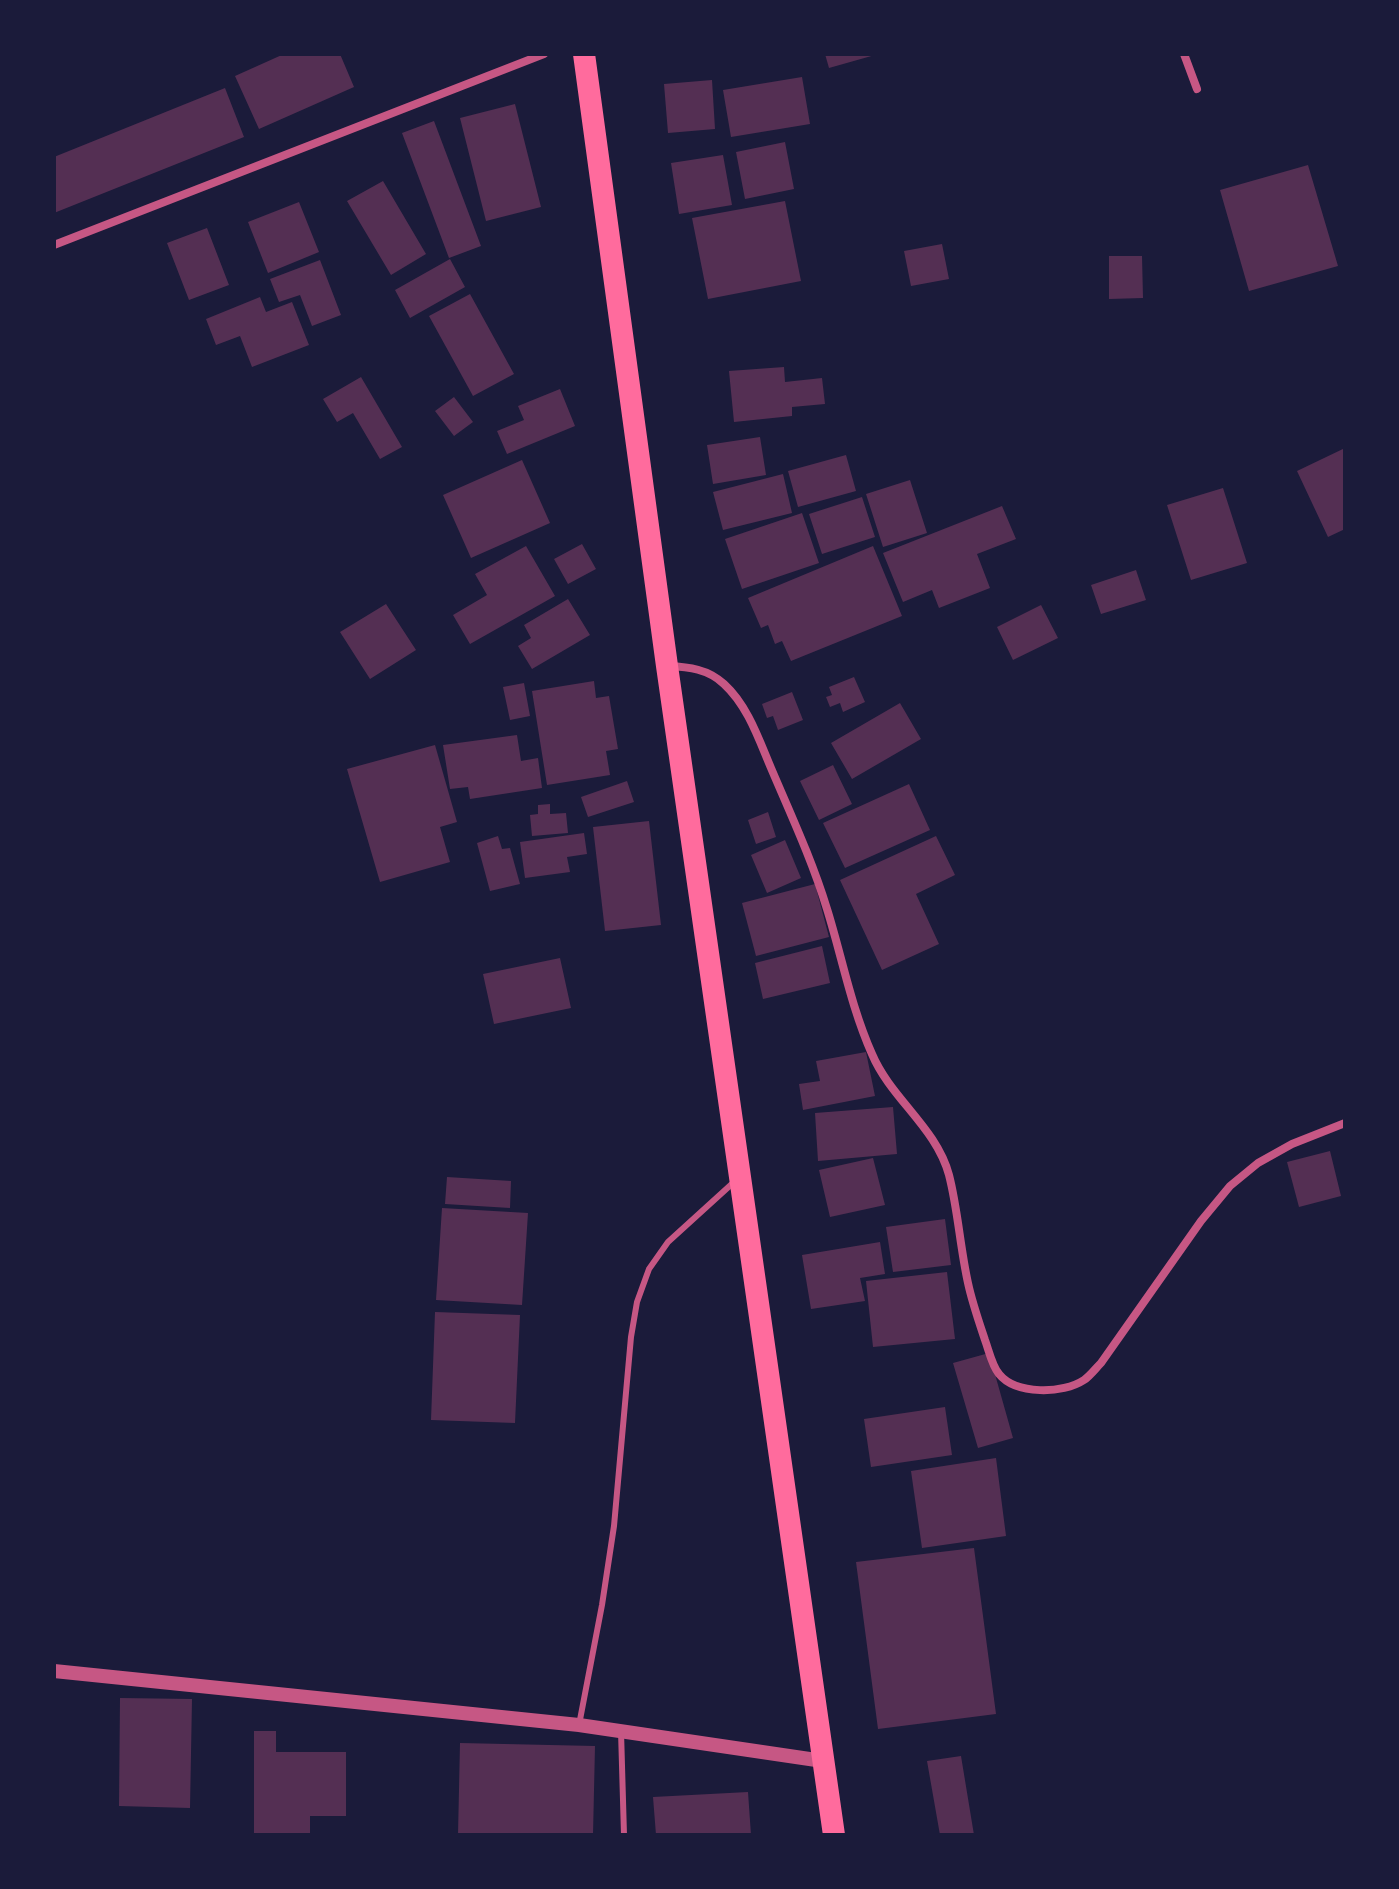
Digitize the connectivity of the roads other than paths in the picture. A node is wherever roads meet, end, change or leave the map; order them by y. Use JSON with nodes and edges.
{"nodes":[{"id":1,"x":544,"y":54,"type":"edge"},
{"id":2,"x":584,"y":54,"type":"edge"},
{"id":3,"x":1184,"y":54,"type":"edge"},
{"id":4,"x":1197,"y":89,"type":"dead end"},
{"id":5,"x":54,"y":245,"type":"edge"},
{"id":6,"x":667,"y":666,"type":"junction"},
{"id":7,"x":1345,"y":1123,"type":"edge"},
{"id":8,"x":739,"y":1177,"type":"junction"},
{"id":9,"x":54,"y":1671,"type":"edge"},
{"id":10,"x":579,"y":1725,"type":"junction"},
{"id":11,"x":621,"y":1731,"type":"junction"},
{"id":12,"x":823,"y":1761,"type":"junction"},
{"id":13,"x":624,"y":1835,"type":"edge"},
{"id":14,"x":834,"y":1835,"type":"edge"}],
"edges":[{"from":1,"to":5,"type":"street"},
{"from":2,"to":6,"type":"highway"},
{"from":3,"to":4,"type":"street"},
{"from":6,"to":7,"type":"street"},
{"from":6,"to":8,"type":"highway"},
{"from":8,"to":10,"type":"lane"},
{"from":8,"to":12,"type":"highway"},
{"from":9,"to":10,"type":"street"},
{"from":10,"to":11,"type":"street"},
{"from":11,"to":12,"type":"street"},
{"from":11,"to":13,"type":"lane"},
{"from":12,"to":14,"type":"highway"}]}
